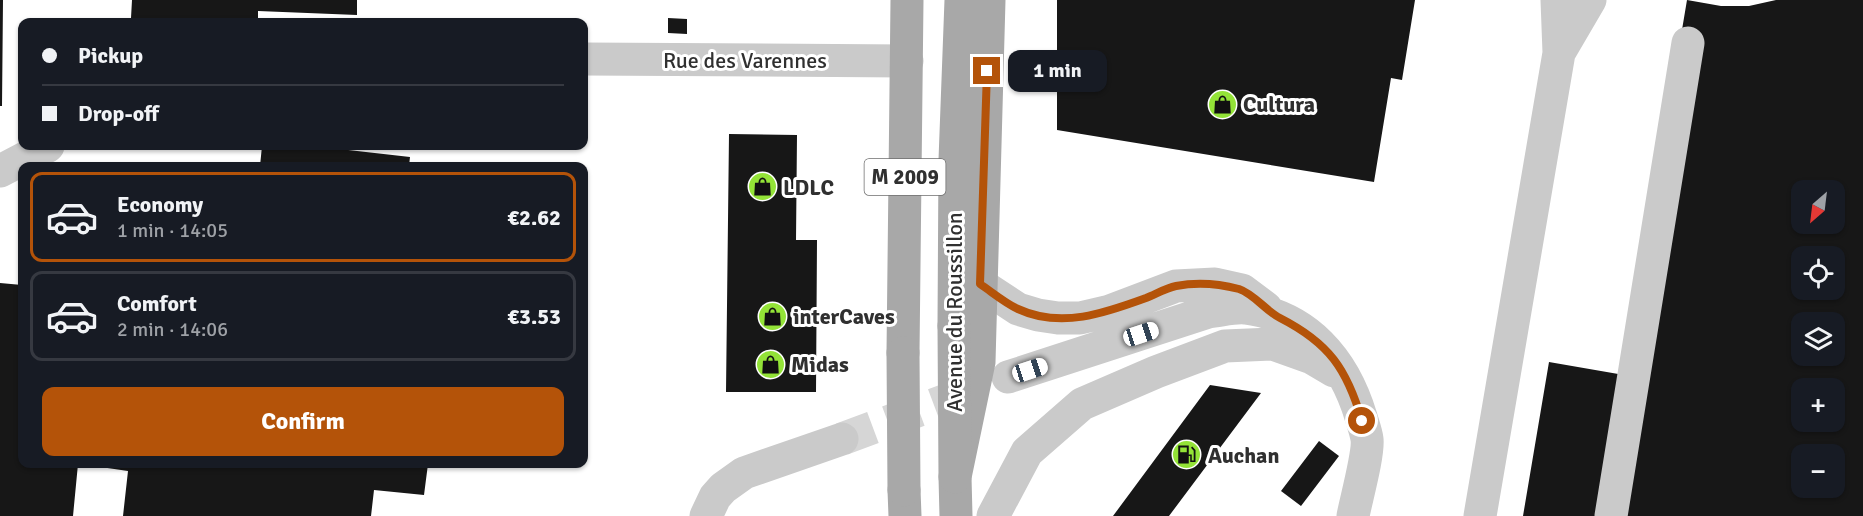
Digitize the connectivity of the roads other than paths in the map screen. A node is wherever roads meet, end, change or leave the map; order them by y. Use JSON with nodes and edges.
{"nodes":[{"id":1,"x":908,"y":0,"type":"edge"},
{"id":2,"x":961,"y":0,"type":"edge"},
{"id":3,"x":989,"y":0,"type":"edge"},
{"id":4,"x":1557,"y":0,"type":"edge"},
{"id":5,"x":1590,"y":0,"type":"edge"},
{"id":6,"x":1688,"y":43,"type":"dead end"},
{"id":7,"x":1559,"y":53,"type":"junction"},
{"id":8,"x":588,"y":59,"type":"edge"},
{"id":9,"x":907,"y":61,"type":"junction"},
{"id":10,"x":40,"y":150,"type":"edge"},
{"id":11,"x":0,"y":171,"type":"edge"},
{"id":12,"x":980,"y":284,"type":"junction"},
{"id":13,"x":1274,"y":315,"type":"junction"},
{"id":14,"x":1008,"y":377,"type":"tunnel mouth"},
{"id":15,"x":1346,"y":377,"type":"junction"},
{"id":16,"x":842,"y":439,"type":"tunnel mouth"},
{"id":17,"x":955,"y":477,"type":"junction"},
{"id":18,"x":904,"y":503,"type":"edge"},
{"id":19,"x":706,"y":516,"type":"edge"},
{"id":20,"x":956,"y":516,"type":"edge"},
{"id":21,"x":993,"y":516,"type":"edge"},
{"id":22,"x":1353,"y":516,"type":"edge"},
{"id":23,"x":1480,"y":516,"type":"edge"},
{"id":24,"x":1611,"y":516,"type":"edge"}],
"edges":[{"from":1,"to":9,"type":"main road","number":"M 2009"},
{"from":2,"to":17,"type":"main road","name":"Avenue du Roussillon","number":"M 2009","bridge":true},
{"from":3,"to":12,"type":"main road"},
{"from":4,"to":7,"type":"street"},
{"from":5,"to":7,"type":"street"},
{"from":6,"to":24,"type":"street"},
{"from":7,"to":23,"type":"street"},
{"from":8,"to":9,"type":"street","name":"Rue des Varennes"},
{"from":9,"to":18,"type":"main road","number":"M 2009","bridge":true},
{"from":10,"to":11,"type":"street"},
{"from":12,"to":13,"type":"street"},
{"from":12,"to":17,"type":"main road"},
{"from":13,"to":14,"type":"street"},
{"from":13,"to":15,"type":"street"},
{"from":15,"to":21,"type":"street"},
{"from":15,"to":22,"type":"street"},
{"from":16,"to":19,"type":"street"},
{"from":17,"to":20,"type":"main road","name":"Avenue du Roussillon","number":"M 2009"}]}
